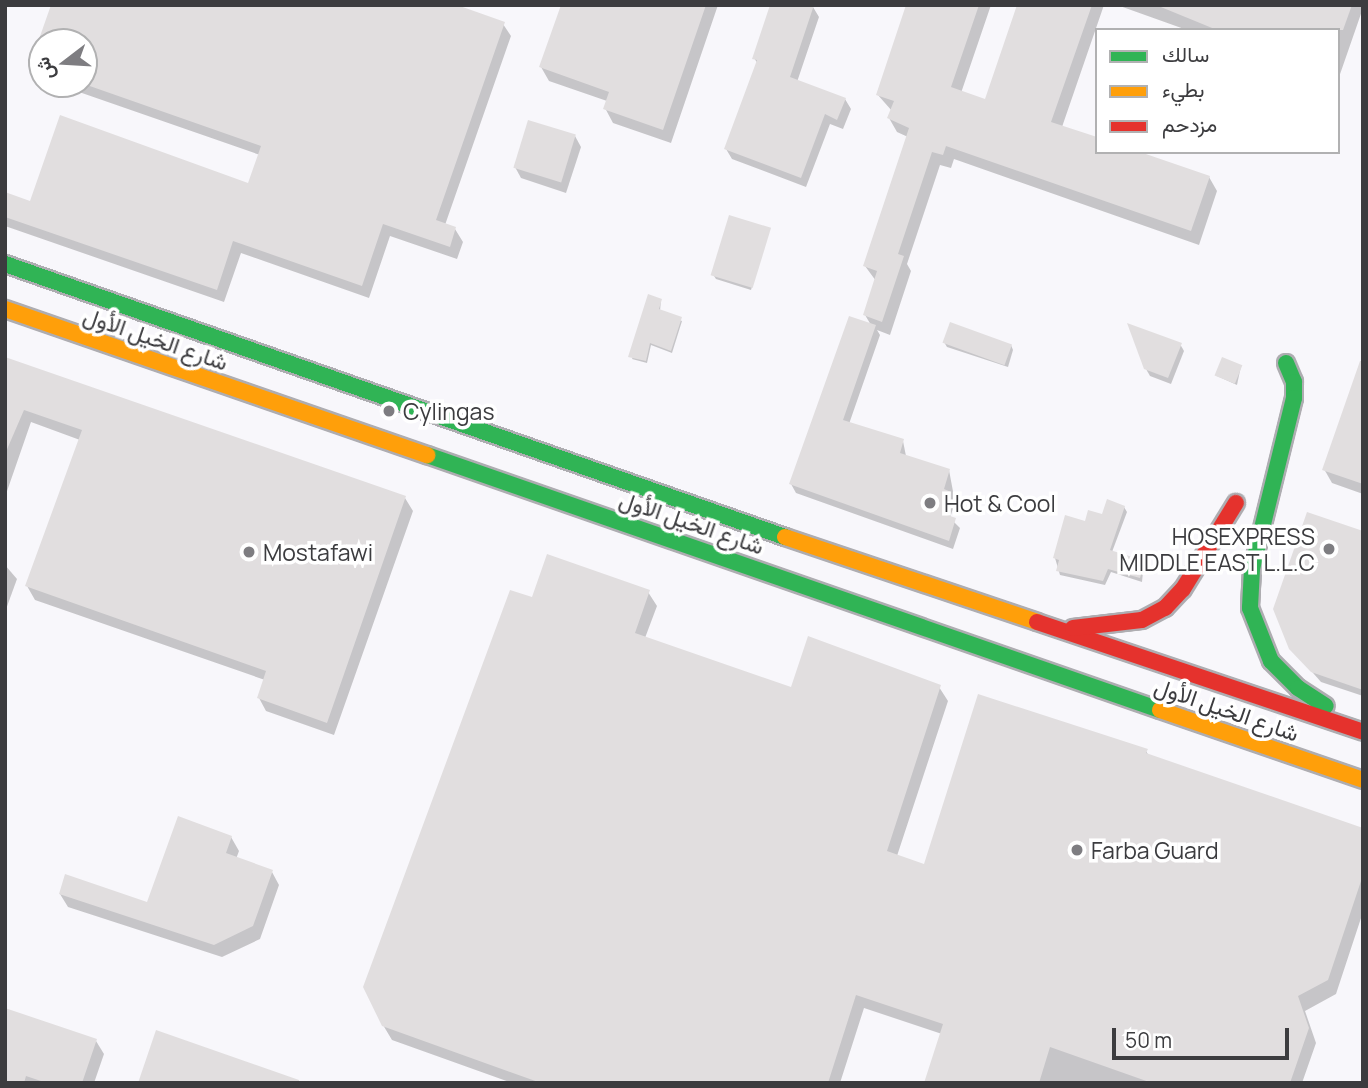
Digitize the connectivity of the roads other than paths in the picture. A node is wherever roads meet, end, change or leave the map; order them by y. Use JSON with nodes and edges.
{"nodes":[{"id":1,"x":5,"y":264,"type":"edge"},
{"id":2,"x":5,"y":309,"type":"edge"},
{"id":3,"x":1286,"y":363,"type":"dead end"},
{"id":4,"x":1236,"y":503,"type":"dead end"},
{"id":5,"x":1062,"y":629,"type":"junction"},
{"id":6,"x":1363,"y":730,"type":"edge"},
{"id":7,"x":1363,"y":780,"type":"edge"}],
"edges":[{"from":1,"to":5,"type":"main road","name":"شارع الخيل الأول"},
{"from":2,"to":7,"type":"main road","name":"شارع الخيل الأول"},
{"from":3,"to":6,"type":"main road"},
{"from":4,"to":5,"type":"main road"},
{"from":5,"to":6,"type":"main road","name":"شارع الخيل الأول"}]}
